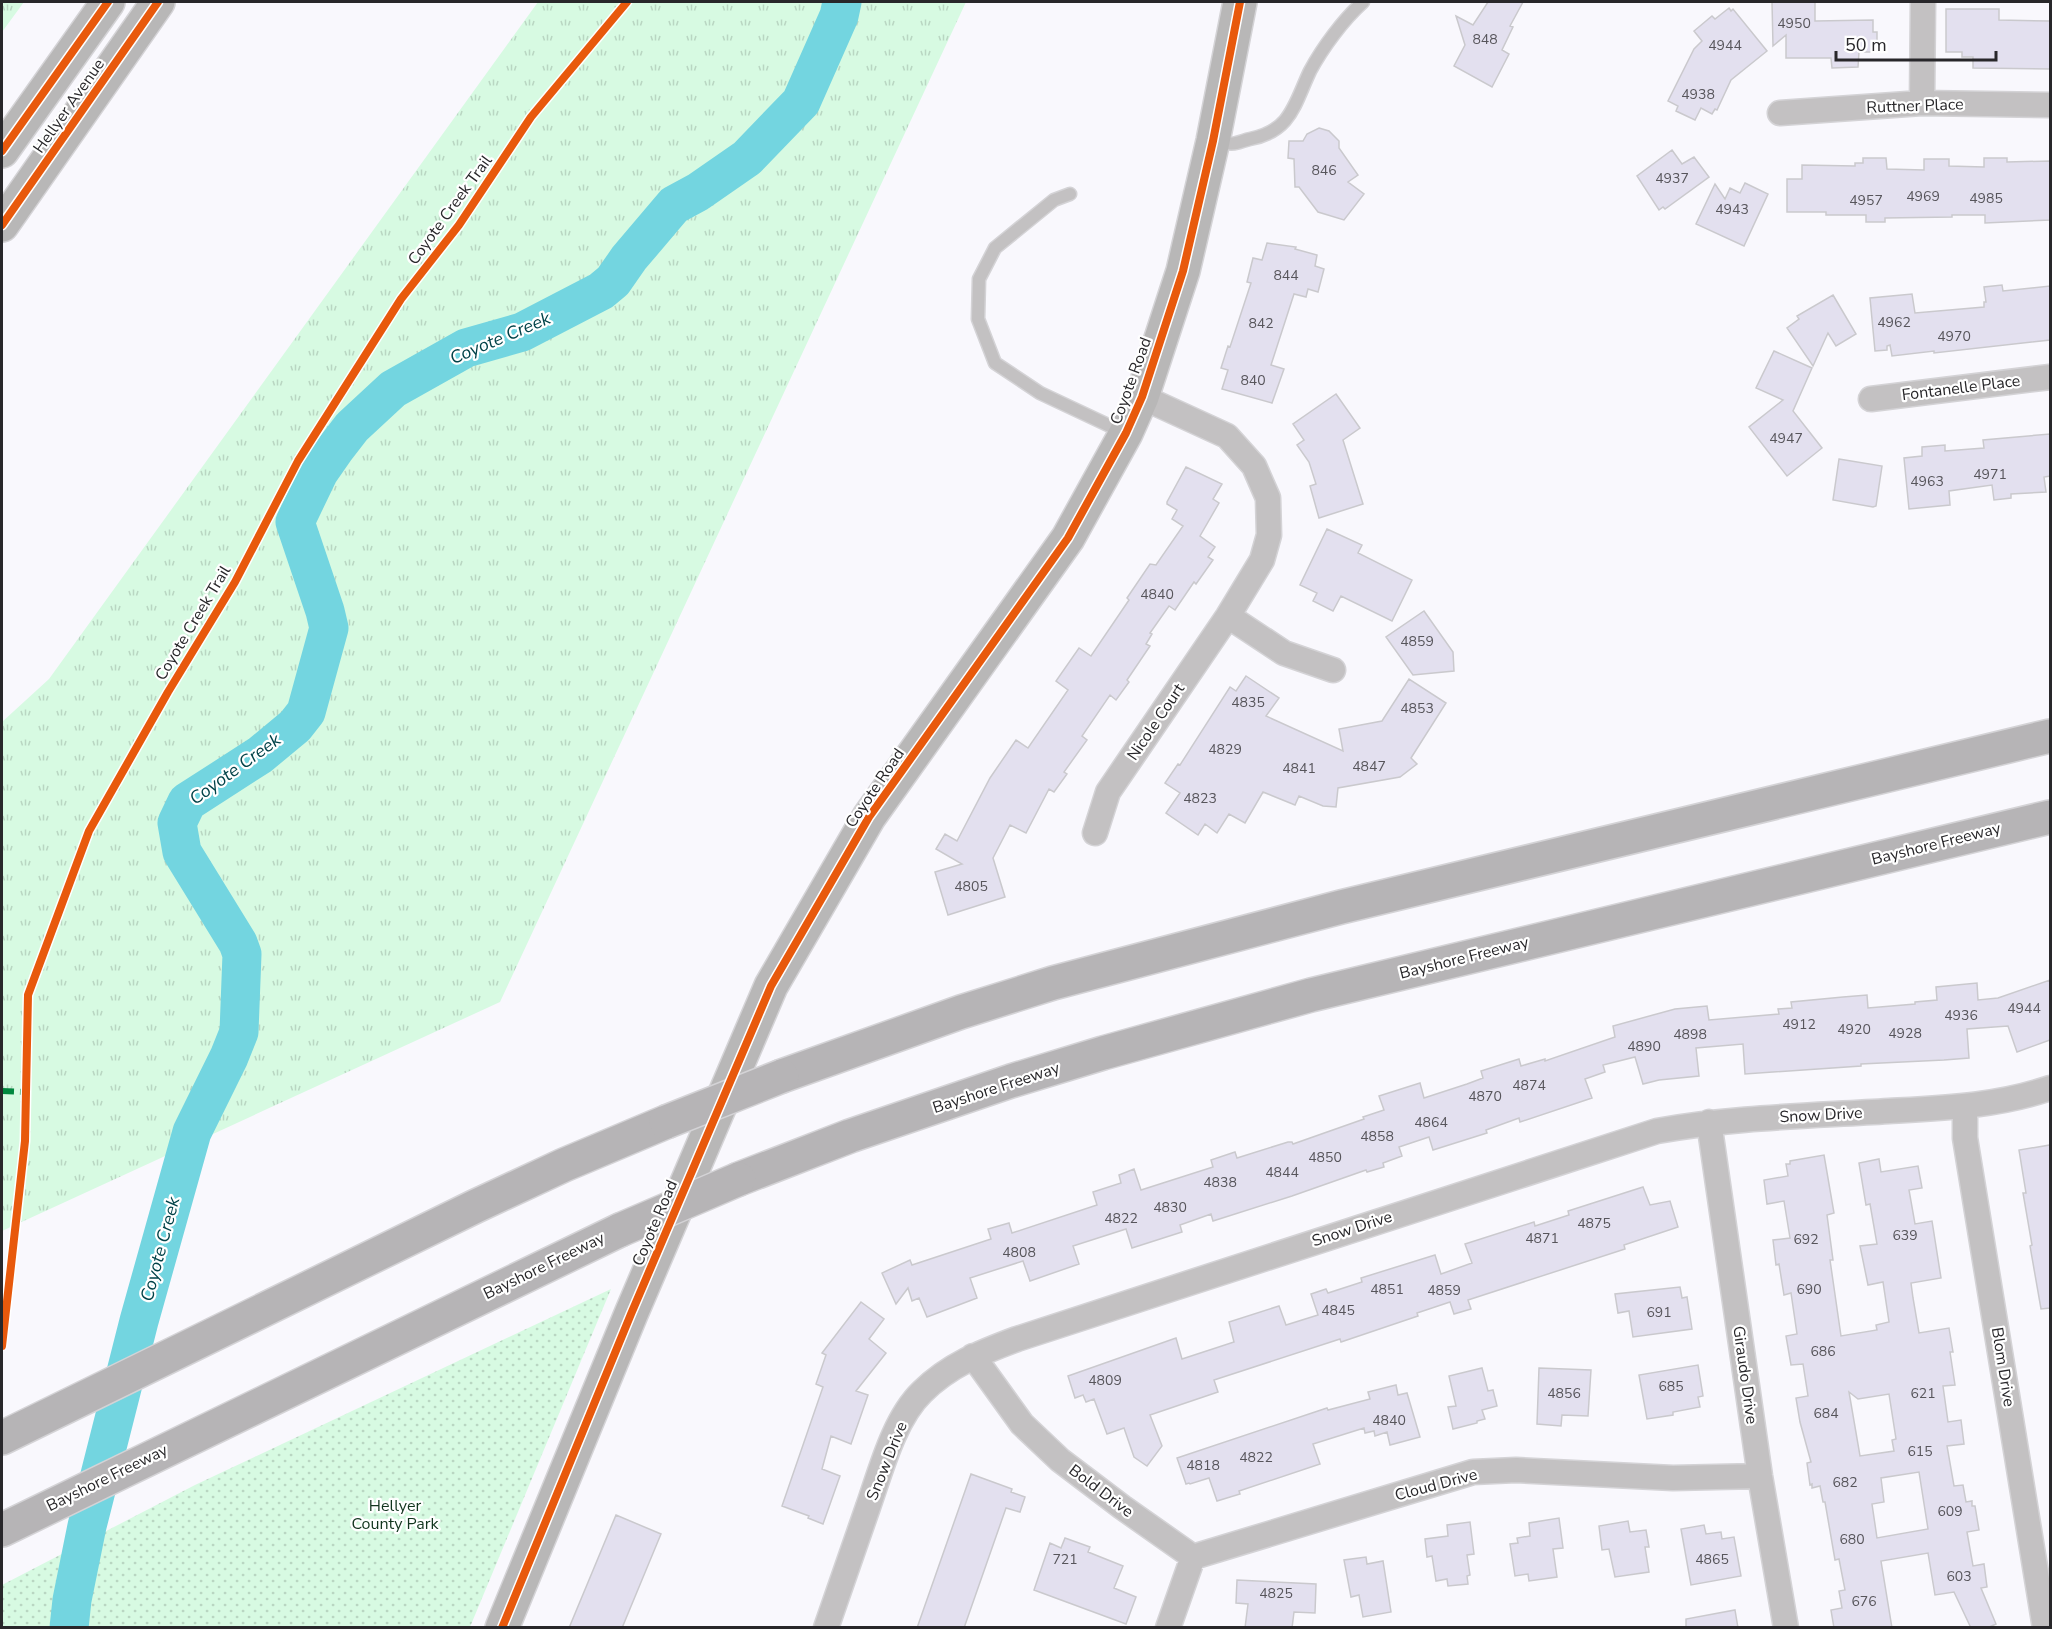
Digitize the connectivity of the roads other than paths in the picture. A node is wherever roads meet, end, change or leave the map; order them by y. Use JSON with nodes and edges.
{"nodes":[{"id":1,"x":108,"y":2,"type":"edge"},
{"id":2,"x":158,"y":2,"type":"edge"},
{"id":3,"x":1239,"y":2,"type":"edge"},
{"id":4,"x":1363,"y":2,"type":"edge"},
{"id":5,"x":1923,"y":2,"type":"edge"},
{"id":6,"x":1922,"y":103,"type":"junction"},
{"id":7,"x":2050,"y":105,"type":"edge"},
{"id":8,"x":1780,"y":113,"type":"dead end"},
{"id":9,"x":1213,"y":141,"type":"junction"},
{"id":10,"x":2,"y":151,"type":"edge"},
{"id":11,"x":1070,"y":194,"type":"dead end"},
{"id":12,"x":2,"y":225,"type":"edge"},
{"id":13,"x":2050,"y":376,"type":"edge"},
{"id":14,"x":1142,"y":398,"type":"junction"},
{"id":15,"x":1870,"y":399,"type":"dead end"},
{"id":16,"x":1126,"y":433,"type":"junction"},
{"id":17,"x":1228,"y":616,"type":"junction"},
{"id":18,"x":1333,"y":670,"type":"dead end"},
{"id":19,"x":2050,"y":736,"type":"edge"},
{"id":20,"x":2050,"y":817,"type":"edge"},
{"id":21,"x":1095,"y":833,"type":"dead end"},
{"id":22,"x":2050,"y":1088,"type":"edge"},
{"id":23,"x":1965,"y":1107,"type":"junction"},
{"id":24,"x":1709,"y":1122,"type":"junction"},
{"id":25,"x":973,"y":1356,"type":"junction"},
{"id":26,"x":2,"y":1438,"type":"edge"},
{"id":27,"x":1760,"y":1476,"type":"junction"},
{"id":28,"x":2,"y":1530,"type":"edge"},
{"id":29,"x":1193,"y":1557,"type":"junction"},
{"id":30,"x":502,"y":1628,"type":"edge"},
{"id":31,"x":826,"y":1628,"type":"edge"},
{"id":32,"x":1168,"y":1628,"type":"edge"},
{"id":33,"x":1786,"y":1628,"type":"edge"},
{"id":34,"x":2045,"y":1628,"type":"edge"}],
"edges":[{"from":1,"to":10,"type":"street","name":"Hellyer Avenue"},
{"from":2,"to":12,"type":"street","name":"Hellyer Avenue"},
{"from":3,"to":9,"type":"street","name":"Coyote Road"},
{"from":4,"to":9,"type":"lane"},
{"from":5,"to":6,"type":"street"},
{"from":6,"to":7,"type":"street","name":"Ruttner Place"},
{"from":6,"to":8,"type":"street","name":"Ruttner Place"},
{"from":9,"to":14,"type":"street","name":"Coyote Road"},
{"from":11,"to":16,"type":"lane"},
{"from":13,"to":15,"type":"street","name":"Fontanelle Place"},
{"from":14,"to":16,"type":"street","name":"Coyote Road"},
{"from":14,"to":17,"type":"street","name":"Nicole Court"},
{"from":16,"to":30,"type":"street","name":"Coyote Road"},
{"from":17,"to":18,"type":"street"},
{"from":17,"to":21,"type":"street","name":"Nicole Court"},
{"from":19,"to":26,"type":"highway","bridge":true},
{"from":20,"to":28,"type":"highway","name":"Bayshore Freeway","bridge":true},
{"from":22,"to":23,"type":"street","name":"Snow Drive"},
{"from":23,"to":24,"type":"street","name":"Snow Drive"},
{"from":23,"to":34,"type":"street","name":"Blom Drive"},
{"from":24,"to":25,"type":"street","name":"Snow Drive"},
{"from":24,"to":27,"type":"street","name":"Giraudo Drive"},
{"from":25,"to":29,"type":"street","name":"Bold Drive"},
{"from":25,"to":31,"type":"street","name":"Snow Drive"},
{"from":27,"to":29,"type":"street","name":"Cloud Drive"},
{"from":27,"to":33,"type":"street","name":"Giraudo Drive"},
{"from":29,"to":32,"type":"street"}]}
